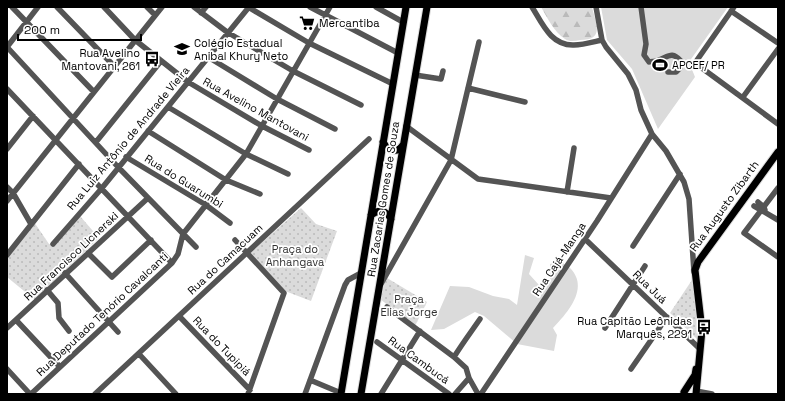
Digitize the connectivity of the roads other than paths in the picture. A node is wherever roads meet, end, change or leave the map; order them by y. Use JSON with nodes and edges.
{"nodes":[{"id":1,"x":12,"y":7,"type":"edge"},
{"id":2,"x":38,"y":7,"type":"edge"},
{"id":3,"x":58,"y":7,"type":"edge"},
{"id":4,"x":104,"y":7,"type":"edge"},
{"id":5,"x":147,"y":7,"type":"edge"},
{"id":6,"x":162,"y":7,"type":"edge"},
{"id":7,"x":194,"y":7,"type":"edge"},
{"id":8,"x":206,"y":7,"type":"edge"},
{"id":9,"x":248,"y":7,"type":"edge"},
{"id":10,"x":310,"y":7,"type":"edge"},
{"id":11,"x":330,"y":7,"type":"edge"},
{"id":12,"x":376,"y":7,"type":"edge"},
{"id":13,"x":406,"y":7,"type":"edge"},
{"id":14,"x":427,"y":7,"type":"edge"},
{"id":15,"x":532,"y":7,"type":"edge"},
{"id":16,"x":596,"y":7,"type":"edge"},
{"id":17,"x":641,"y":7,"type":"edge"},
{"id":18,"x":732,"y":9,"type":"edge"},
{"id":19,"x":201,"y":13,"type":"junction"},
{"id":20,"x":155,"y":15,"type":"junction"},
{"id":21,"x":325,"y":15,"type":"junction"},
{"id":22,"x":27,"y":22,"type":"junction"},
{"id":23,"x":403,"y":22,"type":"junction"},
{"id":24,"x":227,"y":32,"type":"junction"},
{"id":25,"x":135,"y":40,"type":"junction"},
{"id":26,"x":602,"y":40,"type":"junction"},
{"id":27,"x":478,"y":42,"type":"dead end"},
{"id":28,"x":309,"y":43,"type":"junction"},
{"id":29,"x":778,"y":43,"type":"edge"},
{"id":30,"x":7,"y":47,"type":"edge"},
{"id":31,"x":778,"y":49,"type":"edge"},
{"id":32,"x":398,"y":53,"type":"junction"},
{"id":33,"x":208,"y":57,"type":"junction"},
{"id":34,"x":161,"y":61,"type":"junction"},
{"id":35,"x":114,"y":66,"type":"junction"},
{"id":36,"x":293,"y":71,"type":"junction"},
{"id":37,"x":443,"y":71,"type":"dead end"},
{"id":38,"x":668,"y":72,"type":"dead end"},
{"id":39,"x":415,"y":75,"type":"junction"},
{"id":40,"x":188,"y":82,"type":"junction"},
{"id":41,"x":393,"y":84,"type":"junction"},
{"id":42,"x":468,"y":88,"type":"junction"},
{"id":43,"x":7,"y":89,"type":"edge"},
{"id":44,"x":94,"y":92,"type":"junction"},
{"id":45,"x":743,"y":97,"type":"junction"},
{"id":46,"x":277,"y":99,"type":"junction"},
{"id":47,"x":526,"y":102,"type":"dead end"},
{"id":48,"x":361,"y":105,"type":"dead end"},
{"id":49,"x":168,"y":107,"type":"junction"},
{"id":50,"x":34,"y":116,"type":"junction"},
{"id":51,"x":73,"y":117,"type":"junction"},
{"id":52,"x":778,"y":124,"type":"edge"},
{"id":53,"x":262,"y":126,"type":"junction"},
{"id":54,"x":406,"y":126,"type":"junction"},
{"id":55,"x":335,"y":129,"type":"dead end"},
{"id":56,"x":148,"y":131,"type":"junction"},
{"id":57,"x":652,"y":134,"type":"junction"},
{"id":58,"x":7,"y":138,"type":"edge"},
{"id":59,"x":369,"y":139,"type":"dead end"},
{"id":60,"x":56,"y":140,"type":"junction"},
{"id":61,"x":96,"y":142,"type":"junction"},
{"id":62,"x":383,"y":142,"type":"junction"},
{"id":63,"x":12,"y":143,"type":"junction"},
{"id":64,"x":403,"y":145,"type":"junction"},
{"id":65,"x":574,"y":148,"type":"dead end"},
{"id":66,"x":7,"y":149,"type":"edge"},
{"id":67,"x":310,"y":150,"type":"dead end"},
{"id":68,"x":778,"y":152,"type":"edge"},
{"id":69,"x":246,"y":154,"type":"junction"},
{"id":70,"x":126,"y":157,"type":"junction"},
{"id":71,"x":451,"y":160,"type":"junction"},
{"id":72,"x":79,"y":164,"type":"junction"},
{"id":73,"x":118,"y":166,"type":"junction"},
{"id":74,"x":288,"y":174,"type":"dead end"},
{"id":75,"x":680,"y":174,"type":"junction"},
{"id":76,"x":226,"y":180,"type":"junction"},
{"id":77,"x":7,"y":187,"type":"edge"},
{"id":78,"x":102,"y":188,"type":"junction"},
{"id":79,"x":778,"y":188,"type":"edge"},
{"id":80,"x":567,"y":192,"type":"junction"},
{"id":81,"x":13,"y":193,"type":"junction"},
{"id":82,"x":260,"y":194,"type":"dead end"},
{"id":83,"x":148,"y":198,"type":"junction"},
{"id":84,"x":611,"y":198,"type":"junction"},
{"id":85,"x":7,"y":201,"type":"edge"},
{"id":86,"x":756,"y":204,"type":"dead end"},
{"id":87,"x":206,"y":205,"type":"junction"},
{"id":88,"x":763,"y":210,"type":"junction"},
{"id":89,"x":371,"y":215,"type":"junction"},
{"id":90,"x":128,"y":216,"type":"junction"},
{"id":91,"x":391,"y":219,"type":"junction"},
{"id":92,"x":778,"y":220,"type":"edge"},
{"id":93,"x":230,"y":222,"type":"dead end"},
{"id":94,"x":32,"y":224,"type":"junction"},
{"id":95,"x":183,"y":234,"type":"junction"},
{"id":96,"x":585,"y":239,"type":"junction"},
{"id":97,"x":151,"y":240,"type":"junction"},
{"id":98,"x":236,"y":240,"type":"dead end"},
{"id":99,"x":53,"y":244,"type":"dead end"},
{"id":100,"x":633,"y":246,"type":"dead end"},
{"id":101,"x":196,"y":247,"type":"dead end"},
{"id":102,"x":88,"y":253,"type":"junction"},
{"id":103,"x":247,"y":253,"type":"junction"},
{"id":104,"x":7,"y":255,"type":"edge"},
{"id":105,"x":778,"y":257,"type":"edge"},
{"id":106,"x":172,"y":262,"type":"junction"},
{"id":107,"x":384,"y":263,"type":"junction"},
{"id":108,"x":392,"y":264,"type":"junction"},
{"id":109,"x":645,"y":266,"type":"dead end"},
{"id":110,"x":361,"y":273,"type":"junction"},
{"id":111,"x":65,"y":274,"type":"junction"},
{"id":112,"x":694,"y":276,"type":"junction"},
{"id":113,"x":633,"y":284,"type":"junction"},
{"id":114,"x":380,"y":286,"type":"junction"},
{"id":115,"x":47,"y":290,"type":"junction"},
{"id":116,"x":387,"y":307,"type":"dead end"},
{"id":117,"x":179,"y":316,"type":"junction"},
{"id":118,"x":667,"y":317,"type":"junction"},
{"id":119,"x":480,"y":319,"type":"dead end"},
{"id":120,"x":16,"y":320,"type":"junction"},
{"id":121,"x":109,"y":322,"type":"junction"},
{"id":122,"x":7,"y":328,"type":"edge"},
{"id":123,"x":605,"y":328,"type":"dead end"},
{"id":124,"x":69,"y":331,"type":"dead end"},
{"id":125,"x":420,"y":331,"type":"junction"},
{"id":126,"x":118,"y":332,"type":"dead end"},
{"id":127,"x":377,"y":342,"type":"dead end"},
{"id":128,"x":700,"y":350,"type":"junction"},
{"id":129,"x":138,"y":354,"type":"junction"},
{"id":130,"x":454,"y":357,"type":"junction"},
{"id":131,"x":403,"y":361,"type":"junction"},
{"id":132,"x":698,"y":362,"type":"junction"},
{"id":133,"x":60,"y":367,"type":"junction"},
{"id":134,"x":7,"y":369,"type":"edge"},
{"id":135,"x":631,"y":369,"type":"dead end"},
{"id":136,"x":469,"y":378,"type":"junction"},
{"id":137,"x":310,"y":380,"type":"junction"},
{"id":138,"x":698,"y":380,"type":"junction"},
{"id":139,"x":249,"y":392,"type":"edge"},
{"id":140,"x":683,"y":393,"type":"edge"},
{"id":141,"x":696,"y":393,"type":"edge"},
{"id":142,"x":31,"y":394,"type":"edge"},
{"id":143,"x":95,"y":394,"type":"edge"},
{"id":144,"x":176,"y":394,"type":"edge"},
{"id":145,"x":305,"y":394,"type":"edge"},
{"id":146,"x":341,"y":394,"type":"edge"},
{"id":147,"x":362,"y":394,"type":"edge"},
{"id":148,"x":381,"y":394,"type":"edge"},
{"id":149,"x":449,"y":394,"type":"edge"},
{"id":150,"x":455,"y":394,"type":"edge"},
{"id":151,"x":478,"y":394,"type":"edge"},
{"id":152,"x":481,"y":394,"type":"edge"},
{"id":153,"x":712,"y":394,"type":"edge"}],
"edges":[{"from":1,"to":22,"type":"street"},
{"from":2,"to":22,"type":"street"},
{"from":3,"to":35,"type":"street"},
{"from":4,"to":25,"type":"street","name":"Rua Avelino Mantovani"},
{"from":5,"to":20,"type":"street"},
{"from":6,"to":20,"type":"street"},
{"from":7,"to":19,"type":"street"},
{"from":8,"to":19,"type":"street"},
{"from":9,"to":24,"type":"street","name":"Rua Luiz Antônio de Andrade Vieira"},
{"from":9,"to":28,"type":"street"},
{"from":10,"to":21,"type":"street"},
{"from":11,"to":21,"type":"street","name":"Rua Deputado Tenório Cavalcanti"},
{"from":12,"to":23,"type":"street"},
{"from":13,"to":23,"type":"main road","name":"Rua Zacarias Gomes de Souza"},
{"from":14,"to":39,"type":"main road","name":"Rua Zacarias Gomes de Souza"},
{"from":15,"to":26,"type":"street"},
{"from":16,"to":26,"type":"street"},
{"from":17,"to":38,"type":"street"},
{"from":18,"to":29,"type":"street"},
{"from":18,"to":45,"type":"street"},
{"from":19,"to":24,"type":"street"},
{"from":20,"to":25,"type":"street"},
{"from":21,"to":28,"type":"street","name":"Rua Deputado Tenório Cavalcanti"},
{"from":21,"to":32,"type":"street"},
{"from":22,"to":30,"type":"street"},
{"from":22,"to":44,"type":"street"},
{"from":23,"to":32,"type":"main road","name":"Rua Zacarias Gomes de Souza"},
{"from":24,"to":33,"type":"street","name":"Rua Luiz Antônio de Andrade Vieira"},
{"from":24,"to":36,"type":"street"},
{"from":25,"to":34,"type":"street","name":"Rua Avelino Mantovani"},
{"from":25,"to":35,"type":"street"},
{"from":26,"to":57,"type":"street"},
{"from":27,"to":42,"type":"street"},
{"from":28,"to":36,"type":"street","name":"Rua Deputado Tenório Cavalcanti"},
{"from":28,"to":41,"type":"street"},
{"from":30,"to":51,"type":"street"},
{"from":31,"to":45,"type":"street"},
{"from":32,"to":41,"type":"main road","name":"Rua Zacarias Gomes de Souza"},
{"from":33,"to":40,"type":"street","name":"Rua Luiz Antônio de Andrade Vieira"},
{"from":33,"to":46,"type":"street"},
{"from":34,"to":40,"type":"street","name":"Rua Avelino Mantovani"},
{"from":34,"to":61,"type":"street"},
{"from":35,"to":44,"type":"street"},
{"from":36,"to":46,"type":"street","name":"Rua Deputado Tenório Cavalcanti"},
{"from":36,"to":48,"type":"street"},
{"from":37,"to":39,"type":"street"},
{"from":39,"to":54,"type":"main road","name":"Rua Zacarias Gomes de Souza"},
{"from":40,"to":49,"type":"street","name":"Rua Luiz Antônio de Andrade Vieira"},
{"from":40,"to":53,"type":"street","name":"Rua Avelino Mantovani"},
{"from":41,"to":62,"type":"main road","name":"Rua Zacarias Gomes de Souza"},
{"from":42,"to":47,"type":"street"},
{"from":42,"to":71,"type":"street"},
{"from":43,"to":50,"type":"street"},
{"from":44,"to":51,"type":"street"},
{"from":45,"to":52,"type":"street"},
{"from":46,"to":53,"type":"street","name":"Rua Deputado Tenório Cavalcanti"},
{"from":46,"to":55,"type":"street"},
{"from":49,"to":56,"type":"street","name":"Rua Luiz Antônio de Andrade Vieira"},
{"from":49,"to":69,"type":"street"},
{"from":50,"to":60,"type":"street"},
{"from":50,"to":63,"type":"street"},
{"from":51,"to":60,"type":"street"},
{"from":51,"to":61,"type":"street"},
{"from":53,"to":67,"type":"street","name":"Rua Avelino Mantovani"},
{"from":53,"to":69,"type":"street","name":"Rua Deputado Tenório Cavalcanti"},
{"from":54,"to":64,"type":"main road","name":"Rua Zacarias Gomes de Souza"},
{"from":54,"to":71,"type":"street"},
{"from":56,"to":70,"type":"street","name":"Rua Luiz Antônio de Andrade Vieira"},
{"from":56,"to":76,"type":"street"},
{"from":57,"to":75,"type":"street"},
{"from":57,"to":84,"type":"street","name":"Rua Cajá-Manga"},
{"from":58,"to":63,"type":"street"},
{"from":59,"to":103,"type":"street","name":"Rua do Camacuam"},
{"from":60,"to":72,"type":"street"},
{"from":60,"to":81,"type":"street"},
{"from":61,"to":73,"type":"street"},
{"from":62,"to":64,"type":"main road"},
{"from":62,"to":89,"type":"main road","name":"Rua Zacarias Gomes de Souza"},
{"from":63,"to":66,"type":"street"},
{"from":64,"to":91,"type":"main road","name":"Rua Zacarias Gomes de Souza"},
{"from":65,"to":80,"type":"street"},
{"from":68,"to":112,"type":"main road","name":"Rua Augusto Zibarth"},
{"from":69,"to":74,"type":"street"},
{"from":69,"to":76,"type":"street","name":"Rua Deputado Tenório Cavalcanti"},
{"from":70,"to":73,"type":"street","name":"Rua Luiz Antônio de Andrade Vieira"},
{"from":70,"to":87,"type":"street","name":"Rua do Guarumbi"},
{"from":71,"to":80,"type":"street"},
{"from":71,"to":108,"type":"street"},
{"from":72,"to":78,"type":"street"},
{"from":72,"to":94,"type":"street"},
{"from":73,"to":78,"type":"street","name":"Rua Luiz Antônio de Andrade Vieira"},
{"from":73,"to":83,"type":"street"},
{"from":75,"to":100,"type":"street"},
{"from":75,"to":112,"type":"street"},
{"from":76,"to":82,"type":"street"},
{"from":76,"to":87,"type":"street","name":"Rua Deputado Tenório Cavalcanti"},
{"from":77,"to":81,"type":"street"},
{"from":78,"to":90,"type":"street"},
{"from":78,"to":99,"type":"street","name":"Rua Luiz Antônio de Andrade Vieira"},
{"from":79,"to":88,"type":"street"},
{"from":80,"to":84,"type":"street"},
{"from":81,"to":85,"type":"street"},
{"from":81,"to":94,"type":"street"},
{"from":83,"to":90,"type":"street","name":"Rua Francisco Licnerski"},
{"from":83,"to":95,"type":"street"},
{"from":84,"to":96,"type":"street","name":"Rua Cajá-Manga"},
{"from":86,"to":88,"type":"street"},
{"from":87,"to":93,"type":"street","name":"Rua do Guarumbi"},
{"from":87,"to":95,"type":"street","name":"Rua Deputado Tenório Cavalcanti"},
{"from":88,"to":92,"type":"street"},
{"from":88,"to":105,"type":"street"},
{"from":89,"to":91,"type":"main road"},
{"from":89,"to":110,"type":"main road","name":"Rua Zacarias Gomes de Souza"},
{"from":90,"to":97,"type":"street"},
{"from":90,"to":102,"type":"street","name":"Rua Francisco Licnerski"},
{"from":91,"to":107,"type":"main road","name":"Rua Zacarias Gomes de Souza"},
{"from":94,"to":104,"type":"street"},
{"from":95,"to":101,"type":"street"},
{"from":95,"to":106,"type":"street","name":"Rua Deputado Tenório Cavalcanti"},
{"from":96,"to":113,"type":"street","name":"Rua Juá"},
{"from":96,"to":152,"type":"street","name":"Rua Cajá-Manga"},
{"from":97,"to":102,"type":"street"},
{"from":97,"to":106,"type":"street"},
{"from":98,"to":103,"type":"street"},
{"from":102,"to":111,"type":"street","name":"Rua Francisco Licnerski"},
{"from":103,"to":117,"type":"street","name":"Rua do Camacuam"},
{"from":103,"to":139,"type":"street"},
{"from":106,"to":121,"type":"street","name":"Rua Deputado Tenório Cavalcanti"},
{"from":107,"to":108,"type":"street"},
{"from":107,"to":114,"type":"main road","name":"Rua Zacarias Gomes de Souza"},
{"from":108,"to":114,"type":"street"},
{"from":109,"to":113,"type":"street"},
{"from":110,"to":137,"type":"street"},
{"from":110,"to":146,"type":"main road","name":"Rua Zacarias Gomes de Souza"},
{"from":111,"to":115,"type":"street","name":"Rua Francisco Licnerski"},
{"from":111,"to":121,"type":"street"},
{"from":112,"to":128,"type":"main road"},
{"from":113,"to":118,"type":"street","name":"Rua Juá"},
{"from":113,"to":123,"type":"street"},
{"from":114,"to":147,"type":"main road","name":"Rua Zacarias Gomes de Souza"},
{"from":115,"to":120,"type":"street","name":"Rua Francisco Licnerski"},
{"from":115,"to":124,"type":"street"},
{"from":116,"to":125,"type":"street"},
{"from":117,"to":129,"type":"street","name":"Rua do Camacuam"},
{"from":117,"to":139,"type":"street","name":"Rua do Tupipiá"},
{"from":118,"to":128,"type":"street","name":"Rua Juá"},
{"from":118,"to":135,"type":"street"},
{"from":119,"to":130,"type":"street"},
{"from":120,"to":122,"type":"street","name":"Rua Francisco Licnerski"},
{"from":120,"to":133,"type":"street"},
{"from":121,"to":126,"type":"street"},
{"from":121,"to":133,"type":"street","name":"Rua Deputado Tenório Cavalcanti"},
{"from":125,"to":130,"type":"street"},
{"from":125,"to":131,"type":"street"},
{"from":127,"to":131,"type":"street","name":"Rua Cambucá"},
{"from":128,"to":132,"type":"main road"},
{"from":129,"to":143,"type":"street","name":"Rua do Camacuam"},
{"from":129,"to":144,"type":"street"},
{"from":130,"to":136,"type":"street"},
{"from":131,"to":148,"type":"street"},
{"from":131,"to":149,"type":"street","name":"Rua Cambucá"},
{"from":132,"to":138,"type":"main road"},
{"from":132,"to":140,"type":"main road"},
{"from":133,"to":142,"type":"street","name":"Rua Deputado Tenório Cavalcanti"},
{"from":134,"to":142,"type":"street"},
{"from":136,"to":150,"type":"street"},
{"from":136,"to":151,"type":"street"},
{"from":137,"to":145,"type":"street"},
{"from":137,"to":146,"type":"street"},
{"from":138,"to":140,"type":"main road"},
{"from":138,"to":141,"type":"main road"},
{"from":140,"to":141,"type":"main road"},
{"from":141,"to":153,"type":"street"}]}
